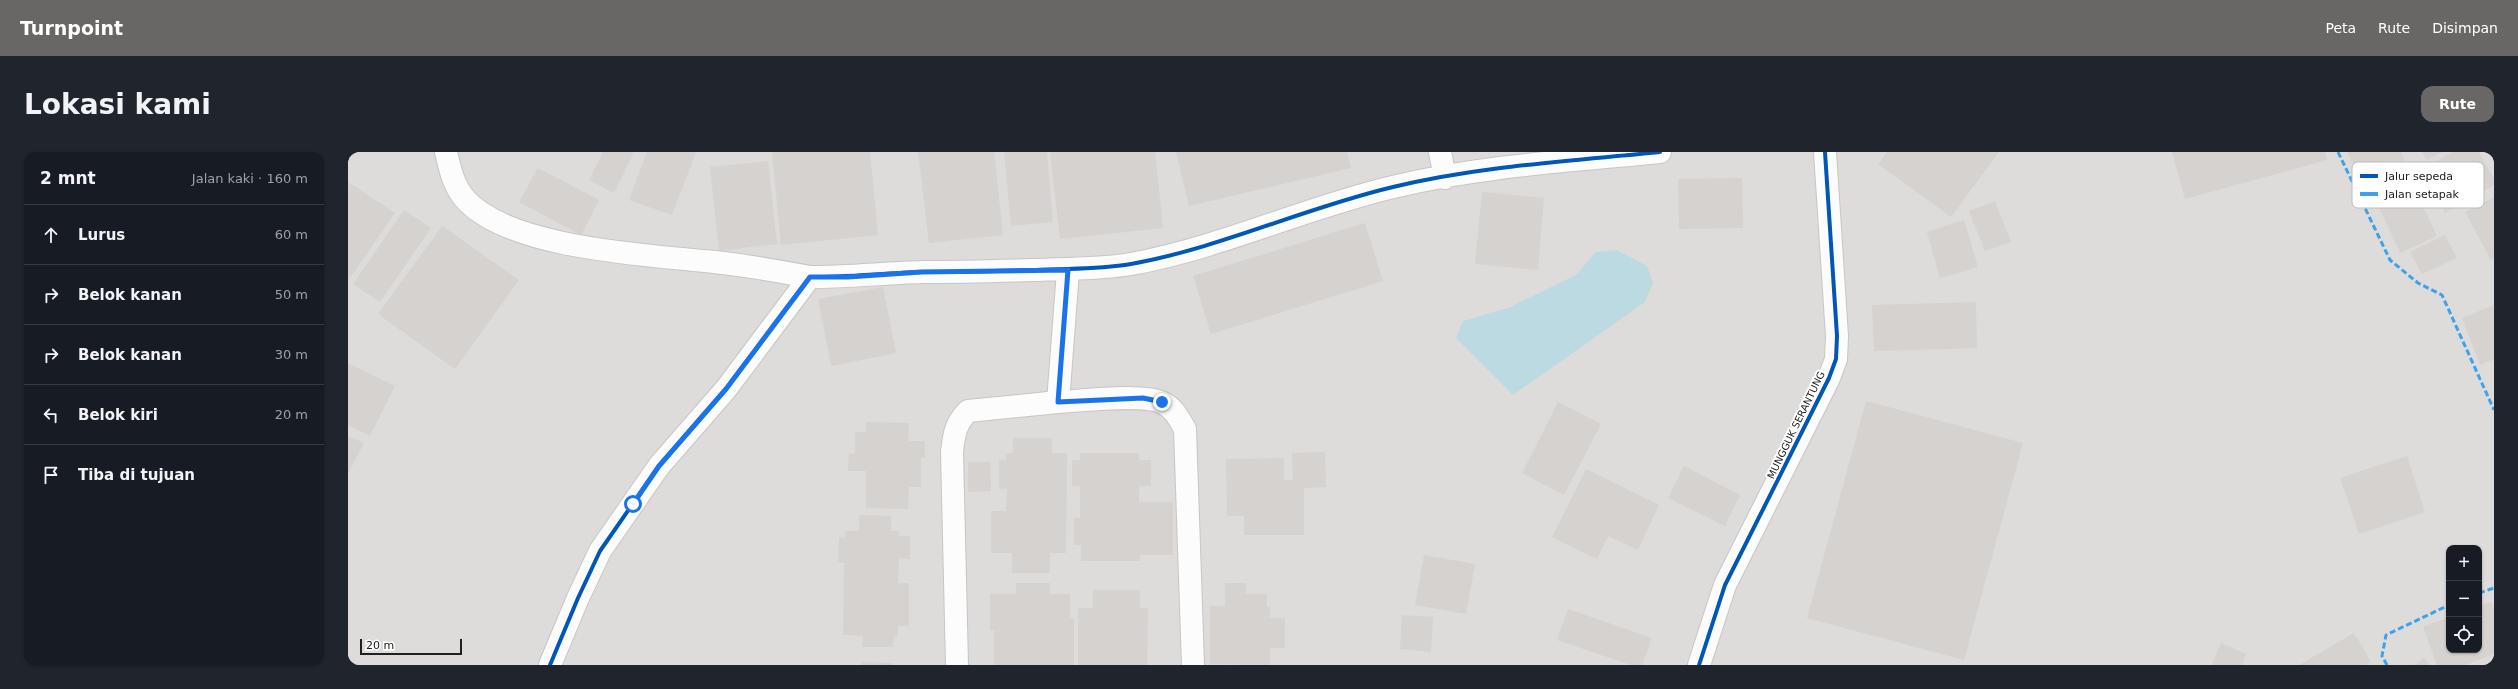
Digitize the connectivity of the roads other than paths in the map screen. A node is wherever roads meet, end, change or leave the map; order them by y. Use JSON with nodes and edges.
{"nodes":[{"id":1,"x":446,"y":152,"type":"edge"},
{"id":2,"x":1440,"y":152,"type":"edge"},
{"id":3,"x":1660,"y":152,"type":"edge"},
{"id":4,"x":1825,"y":152,"type":"edge"},
{"id":5,"x":1445,"y":178,"type":"junction"},
{"id":6,"x":1068,"y":270,"type":"junction"},
{"id":7,"x":810,"y":277,"type":"junction"},
{"id":8,"x":1058,"y":402,"type":"junction"},
{"id":9,"x":550,"y":665,"type":"edge"},
{"id":10,"x":957,"y":665,"type":"edge"},
{"id":11,"x":1193,"y":665,"type":"edge"},
{"id":12,"x":1699,"y":665,"type":"edge"}],
"edges":[{"from":1,"to":7,"type":"street"},
{"from":2,"to":5,"type":"street"},
{"from":3,"to":5,"type":"street"},
{"from":4,"to":12,"type":"street","name":"MUNGGUK SERANTUNG"},
{"from":5,"to":6,"type":"street"},
{"from":6,"to":7,"type":"street"},
{"from":6,"to":8,"type":"street"},
{"from":7,"to":9,"type":"street"},
{"from":8,"to":10,"type":"street"},
{"from":8,"to":11,"type":"street"}]}
